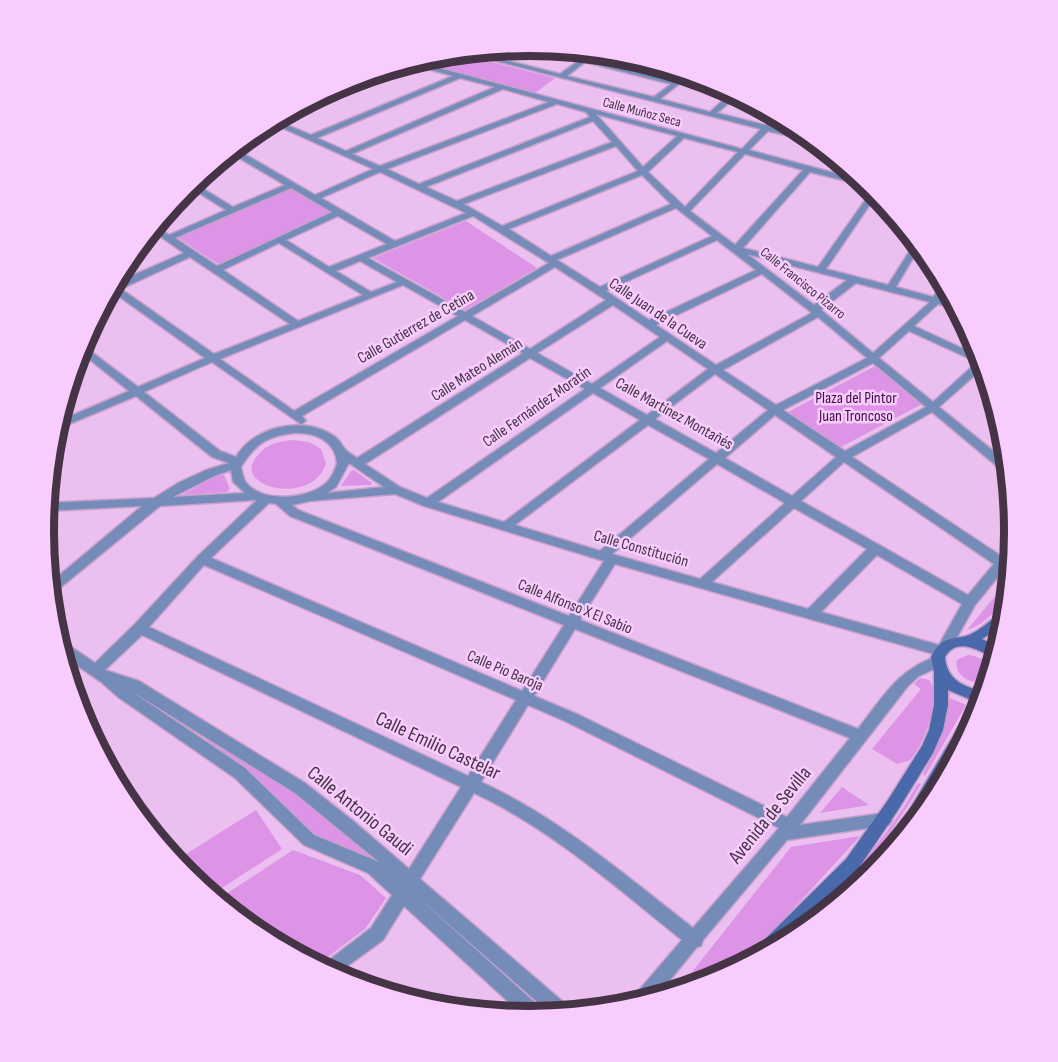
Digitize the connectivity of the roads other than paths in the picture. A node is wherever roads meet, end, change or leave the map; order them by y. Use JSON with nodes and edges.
{"nodes":[{"id":1,"x":488,"y":58,"type":"edge"},
{"id":2,"x":585,"y":60,"type":"joint"},
{"id":3,"x":426,"y":67,"type":"edge"},
{"id":4,"x":562,"y":76,"type":"junction"},
{"id":5,"x":457,"y":77,"type":"junction"},
{"id":6,"x":679,"y":80,"type":"edge"},
{"id":7,"x":676,"y":83,"type":"junction"},
{"id":8,"x":500,"y":88,"type":"junction"},
{"id":9,"x":655,"y":100,"type":"junction"},
{"id":10,"x":728,"y":100,"type":"edge"},
{"id":11,"x":555,"y":102,"type":"junction"},
{"id":12,"x":712,"y":114,"type":"junction"},
{"id":13,"x":591,"y":115,"type":"junction"},
{"id":14,"x":287,"y":123,"type":"edge"},
{"id":15,"x":772,"y":123,"type":"edge"},
{"id":16,"x":767,"y":128,"type":"junction"},
{"id":17,"x":789,"y":134,"type":"edge"},
{"id":18,"x":682,"y":136,"type":"junction"},
{"id":19,"x":311,"y":138,"type":"junction"},
{"id":20,"x":616,"y":143,"type":"junction"},
{"id":21,"x":743,"y":152,"type":"junction"},
{"id":22,"x":345,"y":154,"type":"junction"},
{"id":23,"x":239,"y":155,"type":"edge"},
{"id":24,"x":380,"y":169,"type":"junction"},
{"id":25,"x":808,"y":169,"type":"junction"},
{"id":26,"x":643,"y":172,"type":"junction"},
{"id":27,"x":848,"y":179,"type":"edge"},
{"id":28,"x":291,"y":185,"type":"junction"},
{"id":29,"x":419,"y":187,"type":"junction"},
{"id":30,"x":199,"y":190,"type":"edge"},
{"id":31,"x":315,"y":198,"type":"junction"},
{"id":32,"x":869,"y":200,"type":"edge"},
{"id":33,"x":457,"y":204,"type":"junction"},
{"id":34,"x":681,"y":208,"type":"junction"},
{"id":35,"x":232,"y":210,"type":"junction"},
{"id":36,"x":339,"y":212,"type":"junction"},
{"id":37,"x":473,"y":213,"type":"junction"},
{"id":38,"x":502,"y":229,"type":"junction"},
{"id":39,"x":160,"y":233,"type":"edge"},
{"id":40,"x":719,"y":236,"type":"junction"},
{"id":41,"x":168,"y":238,"type":"junction"},
{"id":42,"x":280,"y":240,"type":"junction"},
{"id":43,"x":394,"y":244,"type":"junction"},
{"id":44,"x":737,"y":249,"type":"junction"},
{"id":45,"x":912,"y":251,"type":"edge"},
{"id":46,"x":191,"y":253,"type":"junction"},
{"id":47,"x":360,"y":257,"type":"junction"},
{"id":48,"x":552,"y":262,"type":"junction"},
{"id":49,"x":216,"y":270,"type":"junction"},
{"id":50,"x":329,"y":270,"type":"junction"},
{"id":51,"x":763,"y":270,"type":"junction"},
{"id":52,"x":821,"y":270,"type":"junction"},
{"id":53,"x":855,"y":279,"type":"junction"},
{"id":54,"x":124,"y":282,"type":"edge"},
{"id":55,"x":404,"y":282,"type":"junction"},
{"id":56,"x":890,"y":289,"type":"junction"},
{"id":57,"x":598,"y":291,"type":"junction"},
{"id":58,"x":118,"y":292,"type":"edge"},
{"id":59,"x":940,"y":294,"type":"edge"},
{"id":60,"x":369,"y":295,"type":"junction"},
{"id":61,"x":612,"y":301,"type":"junction"},
{"id":62,"x":936,"y":301,"type":"junction"},
{"id":63,"x":945,"y":303,"type":"edge"},
{"id":64,"x":816,"y":311,"type":"junction"},
{"id":65,"x":465,"y":316,"type":"junction"},
{"id":66,"x":297,"y":324,"type":"junction"},
{"id":67,"x":647,"y":325,"type":"junction"},
{"id":68,"x":908,"y":327,"type":"junction"},
{"id":69,"x":666,"y":338,"type":"junction"},
{"id":70,"x":531,"y":353,"type":"junction"},
{"id":71,"x":88,"y":354,"type":"edge"},
{"id":72,"x":971,"y":357,"type":"edge"},
{"id":73,"x":213,"y":358,"type":"junction"},
{"id":74,"x":872,"y":358,"type":"junction"},
{"id":75,"x":975,"y":368,"type":"edge"},
{"id":76,"x":714,"y":370,"type":"junction"},
{"id":77,"x":593,"y":388,"type":"junction"},
{"id":78,"x":136,"y":391,"type":"junction"},
{"id":79,"x":932,"y":408,"type":"junction"},
{"id":80,"x":773,"y":411,"type":"junction"},
{"id":81,"x":294,"y":416,"type":"junction"},
{"id":82,"x":648,"y":420,"type":"junction"},
{"id":83,"x":67,"y":421,"type":"edge"},
{"id":84,"x":313,"y":431,"type":"junction"},
{"id":85,"x":342,"y":453,"type":"junction"},
{"id":86,"x":843,"y":457,"type":"junction"},
{"id":87,"x":718,"y":458,"type":"junction"},
{"id":88,"x":999,"y":462,"type":"edge"},
{"id":89,"x":358,"y":463,"type":"junction"},
{"id":90,"x":237,"y":464,"type":"junction"},
{"id":91,"x":396,"y":490,"type":"junction"},
{"id":92,"x":260,"y":498,"type":"junction"},
{"id":93,"x":301,"y":499,"type":"junction"},
{"id":94,"x":795,"y":501,"type":"junction"},
{"id":95,"x":155,"y":502,"type":"junction"},
{"id":96,"x":281,"y":502,"type":"junction"},
{"id":97,"x":428,"y":503,"type":"junction"},
{"id":98,"x":55,"y":507,"type":"edge"},
{"id":99,"x":506,"y":526,"type":"junction"},
{"id":100,"x":876,"y":548,"type":"junction"},
{"id":101,"x":607,"y":557,"type":"junction"},
{"id":102,"x":202,"y":559,"type":"junction"},
{"id":103,"x":1003,"y":559,"type":"edge"},
{"id":104,"x":1003,"y":567,"type":"edge"},
{"id":105,"x":57,"y":584,"type":"edge"},
{"id":106,"x":702,"y":584,"type":"junction"},
{"id":107,"x":970,"y":602,"type":"junction"},
{"id":108,"x":811,"y":614,"type":"junction"},
{"id":109,"x":572,"y":624,"type":"junction"},
{"id":110,"x":995,"y":624,"type":"edge"},
{"id":111,"x":140,"y":628,"type":"junction"},
{"id":112,"x":969,"y":641,"type":"junction"},
{"id":113,"x":989,"y":649,"type":"edge"},
{"id":114,"x":70,"y":654,"type":"edge"},
{"id":115,"x":941,"y":657,"type":"junction"},
{"id":116,"x":101,"y":675,"type":"junction"},
{"id":117,"x":975,"y":695,"type":"edge"},
{"id":118,"x":523,"y":698,"type":"junction"},
{"id":119,"x":861,"y":736,"type":"junction"},
{"id":120,"x":470,"y":784,"type":"junction"},
{"id":121,"x":884,"y":820,"type":"junction"},
{"id":122,"x":786,"y":830,"type":"junction"},
{"id":123,"x":406,"y":886,"type":"junction"},
{"id":124,"x":786,"y":930,"type":"edge"},
{"id":125,"x":694,"y":940,"type":"junction"},
{"id":126,"x":335,"y":965,"type":"edge"},
{"id":127,"x":650,"y":990,"type":"edge"},
{"id":128,"x":553,"y":1005,"type":"edge"},
{"id":129,"x":527,"y":1006,"type":"edge"}],
"edges":[{"from":1,"to":4,"type":"street"},
{"from":2,"to":4,"type":"street"},
{"from":2,"to":7,"type":"street"},
{"from":3,"to":5,"type":"street","name":"Calle Muñoz Seca"},
{"from":4,"to":9,"type":"street"},
{"from":5,"to":8,"type":"street","name":"Calle Muñoz Seca"},
{"from":5,"to":19,"type":"street"},
{"from":6,"to":7,"type":"street"},
{"from":7,"to":9,"type":"street"},
{"from":8,"to":11,"type":"street","name":"Calle Muñoz Seca"},
{"from":8,"to":22,"type":"street"},
{"from":9,"to":12,"type":"street"},
{"from":10,"to":12,"type":"street"},
{"from":11,"to":13,"type":"street","name":"Calle Muñoz Seca"},
{"from":11,"to":24,"type":"street"},
{"from":12,"to":16,"type":"street"},
{"from":13,"to":18,"type":"street","name":"Calle Muñoz Seca"},
{"from":13,"to":20,"type":"street","name":"Calle Francisco Pizarro"},
{"from":13,"to":29,"type":"street"},
{"from":14,"to":19,"type":"street","name":"Calle Juan de la Cueva"},
{"from":15,"to":16,"type":"street"},
{"from":16,"to":17,"type":"street"},
{"from":16,"to":21,"type":"street"},
{"from":18,"to":21,"type":"street","name":"Calle Muñoz Seca"},
{"from":18,"to":26,"type":"street"},
{"from":19,"to":22,"type":"street","name":"Calle Juan de la Cueva"},
{"from":20,"to":26,"type":"street","name":"Calle Francisco Pizarro"},
{"from":20,"to":33,"type":"street"},
{"from":21,"to":25,"type":"street","name":"Calle Muñoz Seca"},
{"from":21,"to":34,"type":"street"},
{"from":22,"to":24,"type":"street","name":"Calle Juan de la Cueva"},
{"from":23,"to":28,"type":"street"},
{"from":24,"to":29,"type":"street","name":"Calle Juan de la Cueva"},
{"from":24,"to":31,"type":"street"},
{"from":25,"to":27,"type":"street","name":"Calle Muñoz Seca"},
{"from":25,"to":44,"type":"street"},
{"from":26,"to":34,"type":"street","name":"Calle Francisco Pizarro"},
{"from":26,"to":38,"type":"street"},
{"from":28,"to":31,"type":"street"},
{"from":28,"to":35,"type":"street"},
{"from":29,"to":33,"type":"street","name":"Calle Juan de la Cueva"},
{"from":30,"to":35,"type":"street"},
{"from":31,"to":36,"type":"street"},
{"from":32,"to":52,"type":"street"},
{"from":33,"to":37,"type":"street","name":"Calle Juan de la Cueva"},
{"from":34,"to":40,"type":"street","name":"Calle Francisco Pizarro"},
{"from":34,"to":48,"type":"street","name":"Calle Gutierrez de Cetina"},
{"from":35,"to":41,"type":"street"},
{"from":36,"to":42,"type":"street"},
{"from":36,"to":43,"type":"street"},
{"from":37,"to":38,"type":"street","name":"Calle Juan de la Cueva"},
{"from":37,"to":43,"type":"street"},
{"from":38,"to":48,"type":"street","name":"Calle Juan de la Cueva"},
{"from":39,"to":41,"type":"street"},
{"from":40,"to":44,"type":"street","name":"Calle Francisco Pizarro"},
{"from":40,"to":57,"type":"street"},
{"from":41,"to":46,"type":"street"},
{"from":42,"to":49,"type":"street"},
{"from":42,"to":50,"type":"street"},
{"from":43,"to":47,"type":"street"},
{"from":44,"to":51,"type":"street","name":"Calle Francisco Pizarro"},
{"from":44,"to":52,"type":"street"},
{"from":45,"to":56,"type":"street"},
{"from":46,"to":49,"type":"street"},
{"from":46,"to":54,"type":"street"},
{"from":47,"to":50,"type":"street"},
{"from":47,"to":55,"type":"street","name":"Calle Martínez Montañés"},
{"from":48,"to":57,"type":"street","name":"Calle Juan de la Cueva"},
{"from":48,"to":65,"type":"street","name":"Calle Gutierrez de Cetina"},
{"from":49,"to":66,"type":"street"},
{"from":50,"to":60,"type":"street"},
{"from":51,"to":64,"type":"street","name":"Calle Francisco Pizarro"},
{"from":51,"to":67,"type":"street"},
{"from":52,"to":53,"type":"street"},
{"from":53,"to":56,"type":"street"},
{"from":53,"to":64,"type":"street"},
{"from":55,"to":60,"type":"street"},
{"from":55,"to":65,"type":"street","name":"Calle Martínez Montañés"},
{"from":56,"to":62,"type":"street"},
{"from":57,"to":61,"type":"street","name":"Calle Juan de la Cueva"},
{"from":58,"to":73,"type":"street"},
{"from":59,"to":62,"type":"street"},
{"from":60,"to":66,"type":"street"},
{"from":61,"to":67,"type":"street","name":"Calle Juan de la Cueva"},
{"from":61,"to":70,"type":"street","name":"Calle Mateo Alemán"},
{"from":62,"to":63,"type":"street"},
{"from":62,"to":68,"type":"street"},
{"from":64,"to":74,"type":"street","name":"Calle Francisco Pizarro"},
{"from":64,"to":76,"type":"street"},
{"from":65,"to":70,"type":"street","name":"Calle Martínez Montañés"},
{"from":65,"to":81,"type":"street","name":"Calle Gutierrez de Cetina"},
{"from":66,"to":73,"type":"street"},
{"from":67,"to":69,"type":"street","name":"Calle Juan de la Cueva"},
{"from":68,"to":72,"type":"street"},
{"from":68,"to":74,"type":"street"},
{"from":69,"to":76,"type":"street","name":"Calle Juan de la Cueva"},
{"from":69,"to":77,"type":"street","name":"Calle Fernández Moratín"},
{"from":70,"to":77,"type":"street","name":"Calle Martínez Montañés"},
{"from":70,"to":89,"type":"street","name":"Calle Mateo Alemán"},
{"from":71,"to":78,"type":"street"},
{"from":73,"to":78,"type":"street"},
{"from":73,"to":81,"type":"street"},
{"from":74,"to":79,"type":"street","name":"Calle Francisco Pizarro"},
{"from":74,"to":80,"type":"street"},
{"from":75,"to":79,"type":"street"},
{"from":76,"to":80,"type":"street","name":"Calle Juan de la Cueva"},
{"from":76,"to":82,"type":"street"},
{"from":77,"to":82,"type":"street","name":"Calle Martínez Montañés"},
{"from":77,"to":97,"type":"street","name":"Calle Fernández Moratín"},
{"from":78,"to":83,"type":"street"},
{"from":78,"to":90,"type":"street"},
{"from":79,"to":86,"type":"street"},
{"from":79,"to":88,"type":"street","name":"Calle Francisco Pizarro"},
{"from":80,"to":86,"type":"street","name":"Calle Juan de la Cueva"},
{"from":80,"to":87,"type":"street"},
{"from":81,"to":84,"type":"street"},
{"from":82,"to":87,"type":"street","name":"Calle Martínez Montañés"},
{"from":82,"to":99,"type":"street"},
{"from":84,"to":85,"type":"street"},
{"from":84,"to":90,"type":"street"},
{"from":85,"to":89,"type":"street","name":"Calle Constitución"},
{"from":85,"to":93,"type":"street"},
{"from":86,"to":94,"type":"street"},
{"from":86,"to":103,"type":"street","name":"Calle Juan de la Cueva"},
{"from":87,"to":94,"type":"street","name":"Calle Martínez Montañés"},
{"from":87,"to":101,"type":"street"},
{"from":89,"to":91,"type":"street","name":"Calle Constitución"},
{"from":90,"to":92,"type":"street"},
{"from":90,"to":95,"type":"street"},
{"from":91,"to":93,"type":"street"},
{"from":91,"to":97,"type":"street","name":"Calle Constitución"},
{"from":92,"to":95,"type":"street"},
{"from":92,"to":96,"type":"street"},
{"from":92,"to":102,"type":"street"},
{"from":93,"to":96,"type":"street"},
{"from":94,"to":100,"type":"street","name":"Calle Martínez Montañés"},
{"from":94,"to":106,"type":"street"},
{"from":95,"to":98,"type":"street"},
{"from":95,"to":105,"type":"street"},
{"from":96,"to":109,"type":"street","name":"Calle Alfonso X El Sabio"},
{"from":97,"to":99,"type":"street","name":"Calle Constitución"},
{"from":99,"to":101,"type":"street","name":"Calle Constitución"},
{"from":100,"to":107,"type":"street","name":"Calle Martínez Montañés"},
{"from":100,"to":108,"type":"street"},
{"from":101,"to":106,"type":"street","name":"Calle Constitución"},
{"from":101,"to":109,"type":"street"},
{"from":102,"to":111,"type":"street"},
{"from":102,"to":118,"type":"street","name":"Calle Pio Baroja"},
{"from":104,"to":107,"type":"street"},
{"from":106,"to":108,"type":"street","name":"Calle Constitución"},
{"from":107,"to":115,"type":"street"},
{"from":108,"to":115,"type":"street","name":"Calle Constitución"},
{"from":109,"to":118,"type":"street"},
{"from":109,"to":119,"type":"street","name":"Calle Alfonso X El Sabio"},
{"from":110,"to":112,"type":"main road"},
{"from":111,"to":116,"type":"street"},
{"from":111,"to":120,"type":"street","name":"Calle Emilio Castelar"},
{"from":112,"to":113,"type":"main road"},
{"from":112,"to":115,"type":"main road"},
{"from":114,"to":116,"type":"street","name":"Calle Antonio Gaudi"},
{"from":115,"to":117,"type":"main road"},
{"from":115,"to":119,"type":"street","name":"Avenida de Sevilla"},
{"from":115,"to":121,"type":"main road"},
{"from":116,"to":123,"type":"street","name":"Calle Antonio Gaudi"},
{"from":116,"to":123,"type":"street","name":"Calle Antonio Gaudi"},
{"from":118,"to":120,"type":"street"},
{"from":118,"to":122,"type":"street","name":"Calle Pio Baroja"},
{"from":119,"to":122,"type":"street","name":"Avenida de Sevilla"},
{"from":120,"to":123,"type":"street"},
{"from":120,"to":125,"type":"street","name":"Calle Emilio Castelar"},
{"from":121,"to":122,"type":"street"},
{"from":121,"to":124,"type":"main road"},
{"from":122,"to":125,"type":"street","name":"Avenida de Sevilla"},
{"from":123,"to":126,"type":"street"},
{"from":123,"to":128,"type":"street","name":"Calle Antonio Gaudi"},
{"from":123,"to":129,"type":"street","name":"Calle Antonio Gaudi"},
{"from":125,"to":127,"type":"street","name":"Avenida de Sevilla"}]}
